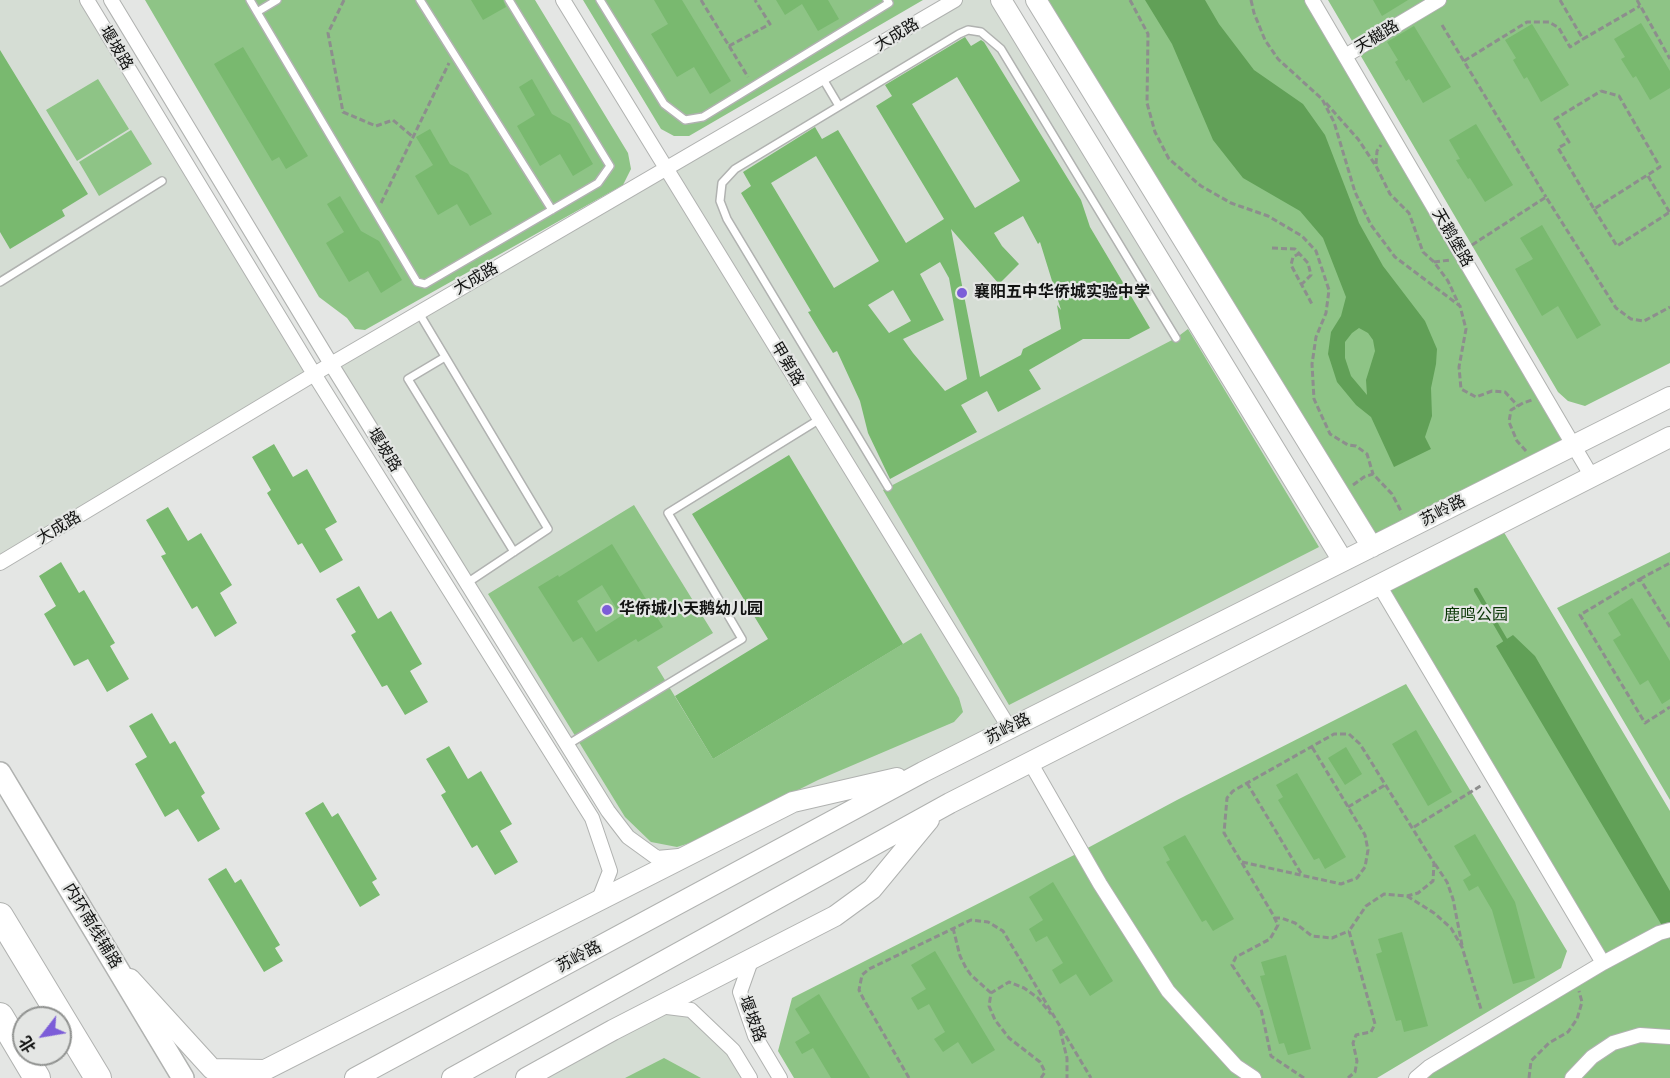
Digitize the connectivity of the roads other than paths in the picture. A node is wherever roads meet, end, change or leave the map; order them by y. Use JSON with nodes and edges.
{"nodes":[{"id":1,"x":87,"y":0,"type":"edge"},
{"id":2,"x":111,"y":0,"type":"edge"},
{"id":3,"x":250,"y":0,"type":"edge"},
{"id":4,"x":277,"y":0,"type":"edge"},
{"id":5,"x":420,"y":0,"type":"edge"},
{"id":6,"x":509,"y":0,"type":"edge"},
{"id":7,"x":563,"y":0,"type":"edge"},
{"id":8,"x":600,"y":0,"type":"edge"},
{"id":9,"x":887,"y":0,"type":"edge"},
{"id":10,"x":955,"y":0,"type":"edge"},
{"id":11,"x":1001,"y":0,"type":"edge"},
{"id":12,"x":1036,"y":0,"type":"edge"},
{"id":13,"x":1312,"y":0,"type":"edge"},
{"id":14,"x":1439,"y":0,"type":"edge"},
{"id":15,"x":257,"y":12,"type":"junction"},
{"id":16,"x":1345,"y":57,"type":"junction"},
{"id":17,"x":823,"y":79,"type":"junction"},
{"id":18,"x":839,"y":106,"type":"junction"},
{"id":19,"x":667,"y":168,"type":"junction"},
{"id":20,"x":162,"y":182,"type":"dead end"},
{"id":21,"x":552,"y":210,"type":"junction"},
{"id":22,"x":0,"y":282,"type":"edge"},
{"id":23,"x":419,"y":313,"type":"junction"},
{"id":24,"x":1176,"y":338,"type":"dead end"},
{"id":25,"x":445,"y":357,"type":"junction"},
{"id":26,"x":331,"y":364,"type":"junction"},
{"id":27,"x":314,"y":374,"type":"junction"},
{"id":28,"x":1670,"y":397,"type":"edge"},
{"id":29,"x":820,"y":419,"type":"junction"},
{"id":30,"x":1670,"y":437,"type":"edge"},
{"id":31,"x":1574,"y":445,"type":"junction"},
{"id":32,"x":1592,"y":477,"type":"junction"},
{"id":33,"x":888,"y":487,"type":"dead end"},
{"id":34,"x":1372,"y":547,"type":"junction"},
{"id":35,"x":514,"y":552,"type":"junction"},
{"id":36,"x":1343,"y":561,"type":"junction"},
{"id":37,"x":0,"y":563,"type":"edge"},
{"id":38,"x":467,"y":582,"type":"junction"},
{"id":39,"x":1379,"y":585,"type":"junction"},
{"id":40,"x":1010,"y":729,"type":"junction"},
{"id":41,"x":567,"y":745,"type":"junction"},
{"id":42,"x":1030,"y":762,"type":"junction"},
{"id":43,"x":923,"y":772,"type":"junction"},
{"id":44,"x":0,"y":773,"type":"edge"},
{"id":45,"x":950,"y":803,"type":"junction"},
{"id":46,"x":690,"y":855,"type":"junction"},
{"id":47,"x":599,"y":899,"type":"junction"},
{"id":48,"x":0,"y":916,"type":"edge"},
{"id":49,"x":1670,"y":930,"type":"edge"},
{"id":50,"x":111,"y":958,"type":"junction"},
{"id":51,"x":752,"y":958,"type":"junction"},
{"id":52,"x":1604,"y":963,"type":"junction"},
{"id":53,"x":659,"y":1006,"type":"junction"},
{"id":54,"x":0,"y":1016,"type":"edge"},
{"id":55,"x":1670,"y":1037,"type":"edge"},
{"id":56,"x":260,"y":1074,"type":"edge"},
{"id":57,"x":37,"y":1078,"type":"edge"},
{"id":58,"x":98,"y":1078,"type":"edge"},
{"id":59,"x":183,"y":1078,"type":"edge"},
{"id":60,"x":355,"y":1078,"type":"edge"},
{"id":61,"x":452,"y":1078,"type":"edge"},
{"id":62,"x":526,"y":1078,"type":"edge"},
{"id":63,"x":750,"y":1078,"type":"edge"},
{"id":64,"x":780,"y":1078,"type":"edge"},
{"id":65,"x":1254,"y":1078,"type":"edge"},
{"id":66,"x":1416,"y":1078,"type":"edge"},
{"id":67,"x":1572,"y":1078,"type":"edge"}],
"edges":[{"from":1,"to":27,"type":"street","name":"堰坡路"},
{"from":2,"to":26,"type":"street","name":"堰坡路"},
{"from":3,"to":15,"type":"lane"},
{"from":4,"to":15,"type":"lane"},
{"from":5,"to":21,"type":"lane"},
{"from":6,"to":21,"type":"lane"},
{"from":7,"to":19,"type":"street","name":"甲第路"},
{"from":8,"to":9,"type":"lane"},
{"from":10,"to":17,"type":"street","name":"大成路"},
{"from":11,"to":36,"type":"main road"},
{"from":12,"to":34,"type":"main road"},
{"from":13,"to":16,"type":"street","name":"天鹅堡路"},
{"from":14,"to":16,"type":"street","name":"天樾路"},
{"from":15,"to":21,"type":"lane"},
{"from":16,"to":31,"type":"street","name":"天鹅堡路"},
{"from":17,"to":18,"type":"lane"},
{"from":17,"to":19,"type":"street","name":"大成路"},
{"from":18,"to":24,"type":"lane"},
{"from":18,"to":33,"type":"lane"},
{"from":19,"to":23,"type":"street","name":"大成路"},
{"from":19,"to":29,"type":"street","name":"甲第路"},
{"from":20,"to":22,"type":"lane"},
{"from":23,"to":25,"type":"lane"},
{"from":23,"to":26,"type":"street","name":"大成路"},
{"from":25,"to":35,"type":"lane"},
{"from":25,"to":35,"type":"lane"},
{"from":26,"to":27,"type":"street","name":"大成路"},
{"from":26,"to":38,"type":"street","name":"堰坡路"},
{"from":27,"to":37,"type":"street","name":"大成路"},
{"from":27,"to":47,"type":"street","name":"堰坡路"},
{"from":28,"to":31,"type":"main road","name":"苏岭路"},
{"from":29,"to":40,"type":"street","name":"甲第路"},
{"from":29,"to":41,"type":"lane"},
{"from":30,"to":32,"type":"main road"},
{"from":31,"to":32,"type":"street","name":"天鹅堡路"},
{"from":31,"to":34,"type":"main road","name":"苏岭路"},
{"from":32,"to":39,"type":"main road"},
{"from":34,"to":36,"type":"main road","name":"苏岭路"},
{"from":35,"to":38,"type":"lane"},
{"from":36,"to":40,"type":"main road","name":"苏岭路"},
{"from":38,"to":41,"type":"street","name":"堰坡路"},
{"from":39,"to":42,"type":"main road"},
{"from":39,"to":52,"type":"street"},
{"from":40,"to":43,"type":"main road","name":"苏岭路"},
{"from":41,"to":46,"type":"street","name":"堰坡路"},
{"from":42,"to":45,"type":"main road"},
{"from":42,"to":65,"type":"street"},
{"from":43,"to":46,"type":"main road"},
{"from":43,"to":60,"type":"main road","name":"苏岭路"},
{"from":44,"to":50,"type":"main road","name":"内环南线辅路"},
{"from":45,"to":51,"type":"main road"},
{"from":45,"to":61,"type":"main road"},
{"from":46,"to":47,"type":"main road"},
{"from":47,"to":56,"type":"main road"},
{"from":48,"to":58,"type":"highway"},
{"from":49,"to":52,"type":"street"},
{"from":50,"to":56,"type":"main road"},
{"from":50,"to":59,"type":"main road","name":"内环南线辅路"},
{"from":51,"to":53,"type":"main road"},
{"from":51,"to":64,"type":"street","name":"堰坡路"},
{"from":52,"to":66,"type":"street"},
{"from":53,"to":62,"type":"main road"},
{"from":53,"to":63,"type":"street","name":"堰坡路"},
{"from":54,"to":57,"type":"highway"},
{"from":55,"to":67,"type":"street"}]}
